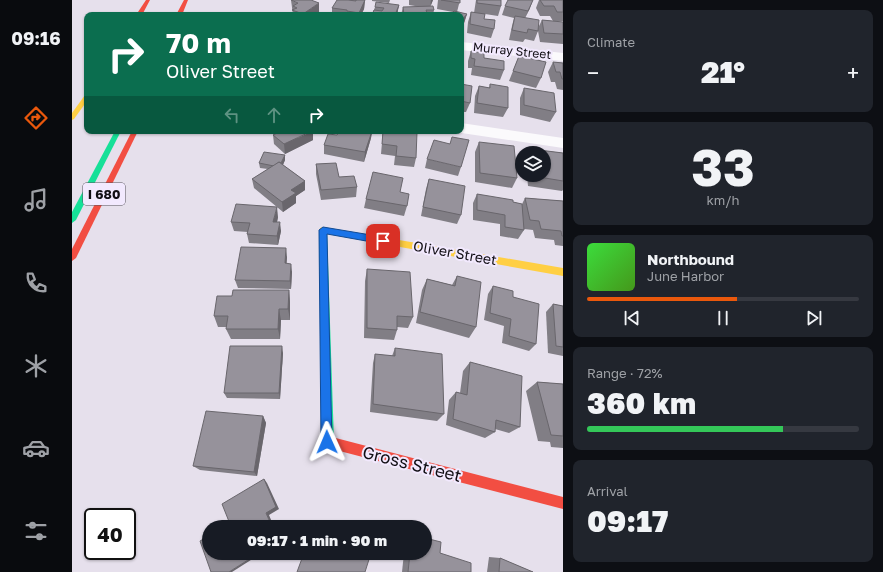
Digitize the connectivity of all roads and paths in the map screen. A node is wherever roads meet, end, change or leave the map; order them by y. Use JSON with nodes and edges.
{"nodes":[{"id":1,"x":148,"y":0,"type":"edge"},
{"id":2,"x":186,"y":0,"type":"edge"},
{"id":3,"x":141,"y":12,"type":"edge"},
{"id":4,"x":180,"y":12,"type":"edge"},
{"id":5,"x":464,"y":46,"type":"edge"},
{"id":6,"x":563,"y":57,"type":"edge"},
{"id":7,"x":84,"y":100,"type":"edge"},
{"id":8,"x":72,"y":118,"type":"edge"},
{"id":9,"x":464,"y":128,"type":"edge"},
{"id":10,"x":116,"y":134,"type":"edge"},
{"id":11,"x":134,"y":134,"type":"edge"},
{"id":12,"x":563,"y":143,"type":"edge"},
{"id":13,"x":72,"y":220,"type":"edge"},
{"id":14,"x":323,"y":230,"type":"joint"},
{"id":15,"x":72,"y":258,"type":"edge"},
{"id":16,"x":563,"y":272,"type":"edge"},
{"id":17,"x":563,"y":503,"type":"edge"}],
"edges":[{"from":1,"to":3,"type":"main road"},
{"from":2,"to":4,"type":"main road"},
{"from":5,"to":6,"type":"street","name":"Murray Street"},
{"from":7,"to":8,"type":"main road"},
{"from":9,"to":12,"type":"street"},
{"from":10,"to":13,"type":"main road","number":"I 680"},
{"from":11,"to":15,"type":"main road","number":"I 680"},
{"from":14,"to":16,"type":"main road","name":"Oliver Street"},
{"from":14,"to":17,"type":"main road","name":"Gross Street"}]}
